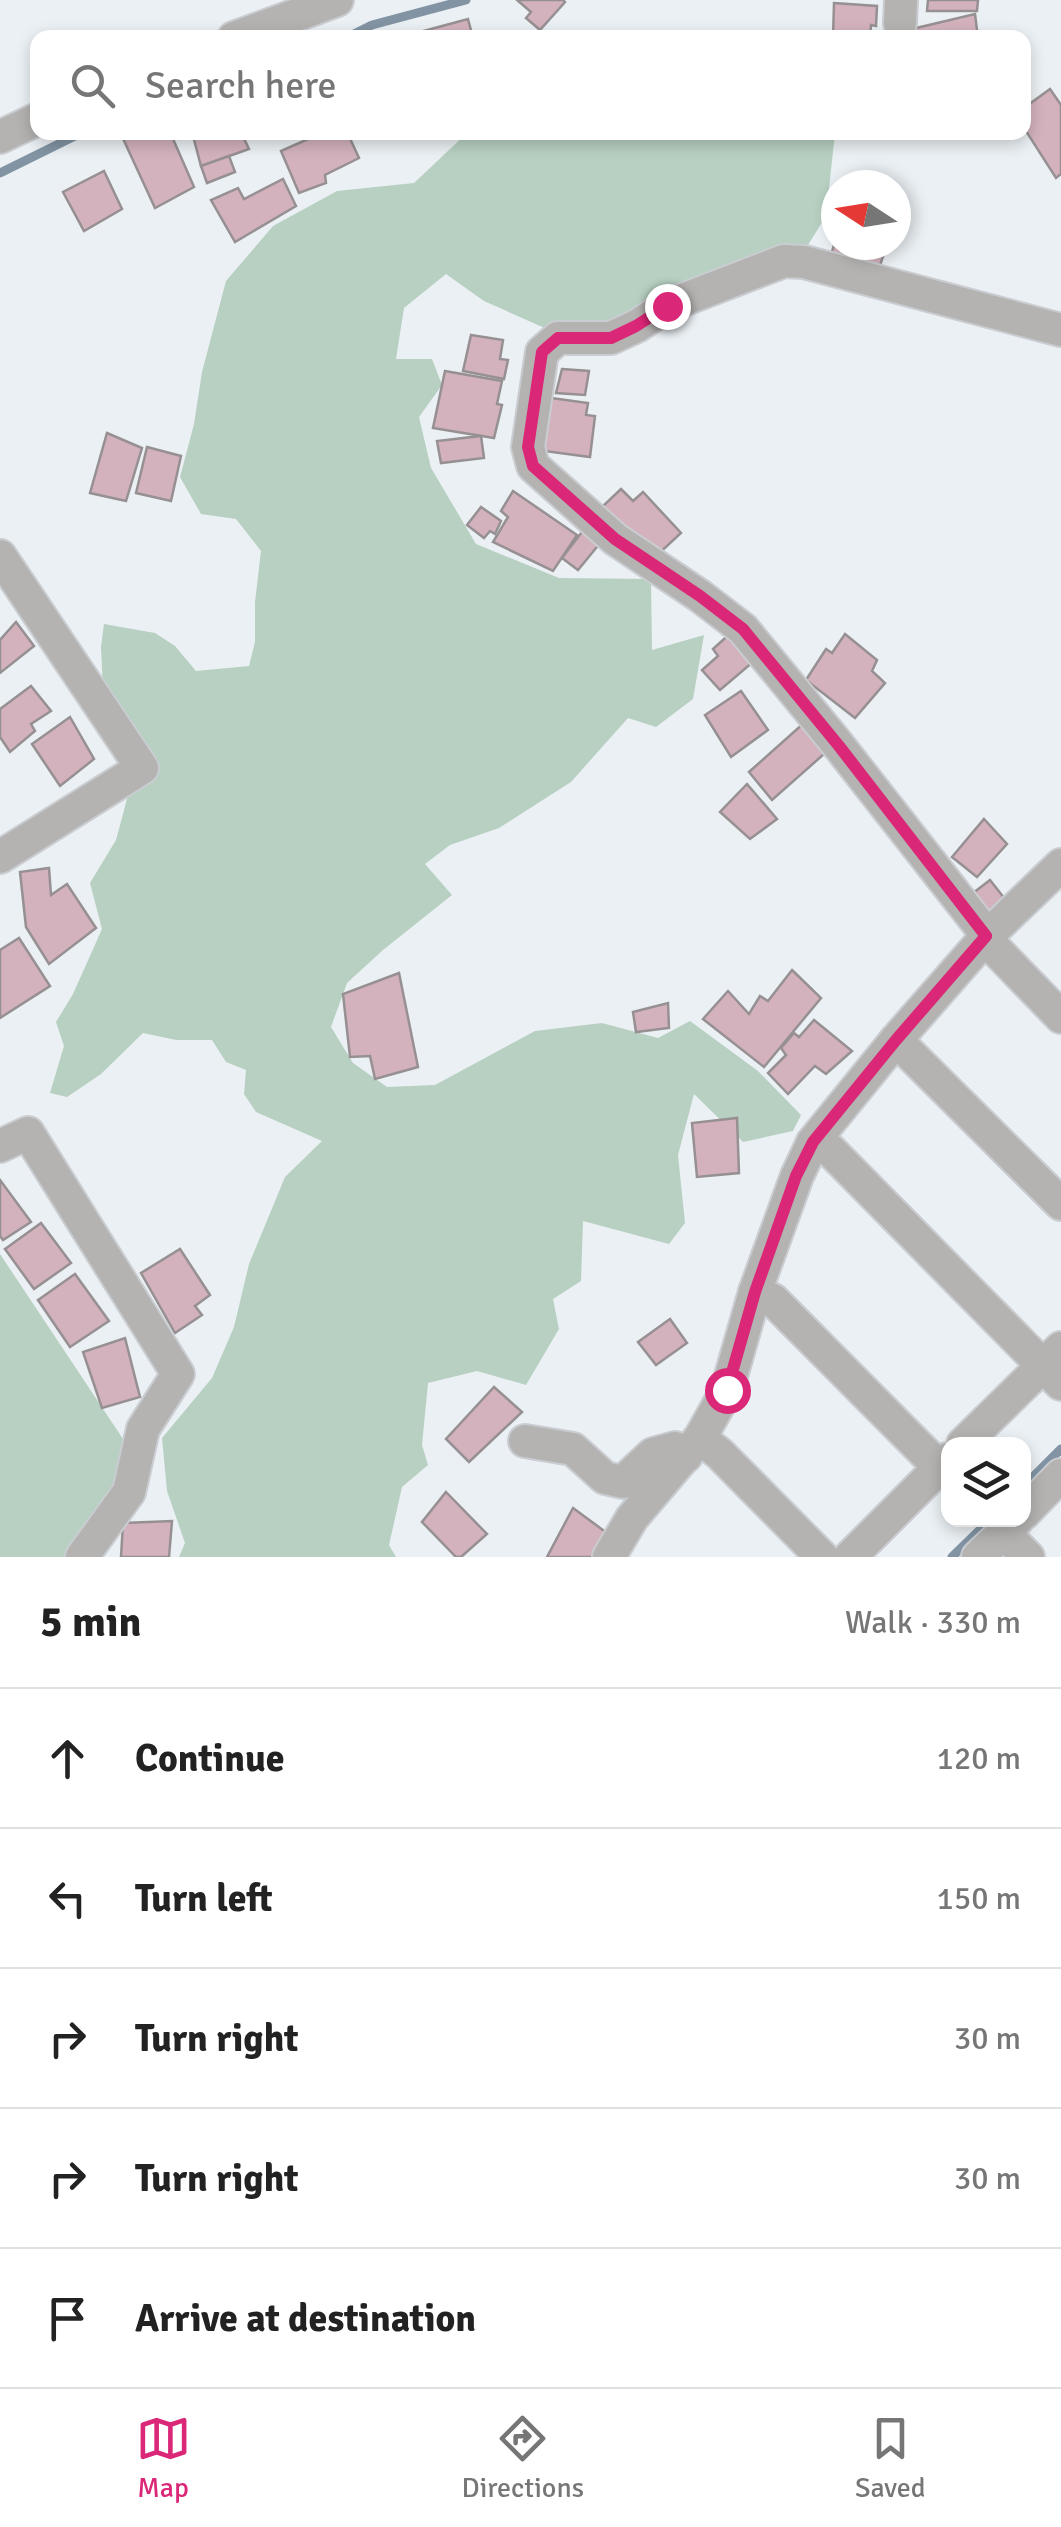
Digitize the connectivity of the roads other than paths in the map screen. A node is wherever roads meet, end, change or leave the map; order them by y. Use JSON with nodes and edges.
{"nodes":[{"id":1,"x":337,"y":0,"type":"edge"},
{"id":2,"x":256,"y":30,"type":"edge"},
{"id":3,"x":30,"y":123,"type":"edge"},
{"id":4,"x":0,"y":137,"type":"edge"},
{"id":5,"x":1061,"y":330,"type":"edge"},
{"id":6,"x":0,"y":556,"type":"edge"},
{"id":7,"x":0,"y":857,"type":"edge"},
{"id":8,"x":1061,"y":864,"type":"edge"},
{"id":9,"x":986,"y":936,"type":"junction"},
{"id":10,"x":1061,"y":1017,"type":"edge"},
{"id":11,"x":896,"y":1040,"type":"junction"},
{"id":12,"x":813,"y":1142,"type":"junction"},
{"id":13,"x":0,"y":1146,"type":"edge"},
{"id":14,"x":1061,"y":1204,"type":"edge"},
{"id":15,"x":755,"y":1292,"type":"junction"},
{"id":16,"x":1055,"y":1366,"type":"edge"},
{"id":17,"x":972,"y":1437,"type":"edge"},
{"id":18,"x":526,"y":1442,"type":"dead end"},
{"id":19,"x":693,"y":1447,"type":"junction"},
{"id":20,"x":941,"y":1461,"type":"edge"},
{"id":21,"x":941,"y":1467,"type":"edge"},
{"id":22,"x":1061,"y":1475,"type":"edge"},
{"id":23,"x":1031,"y":1506,"type":"edge"},
{"id":24,"x":1010,"y":1527,"type":"edge"},
{"id":25,"x":1017,"y":1527,"type":"edge"},
{"id":26,"x":82,"y":1557,"type":"edge"},
{"id":27,"x":608,"y":1557,"type":"edge"},
{"id":28,"x":822,"y":1557,"type":"edge"},
{"id":29,"x":850,"y":1557,"type":"edge"},
{"id":30,"x":978,"y":1557,"type":"edge"},
{"id":31,"x":1028,"y":1557,"type":"edge"}],
"edges":[{"from":1,"to":2,"type":"street"},
{"from":3,"to":4,"type":"street"},
{"from":5,"to":9,"type":"street"},
{"from":6,"to":7,"type":"street"},
{"from":8,"to":9,"type":"street"},
{"from":9,"to":10,"type":"street"},
{"from":9,"to":11,"type":"street"},
{"from":11,"to":12,"type":"street"},
{"from":11,"to":14,"type":"street"},
{"from":12,"to":15,"type":"street"},
{"from":12,"to":16,"type":"street"},
{"from":13,"to":26,"type":"street"},
{"from":15,"to":19,"type":"street"},
{"from":15,"to":20,"type":"street"},
{"from":16,"to":17,"type":"street"},
{"from":18,"to":19,"type":"street"},
{"from":19,"to":27,"type":"street"},
{"from":19,"to":28,"type":"street"},
{"from":21,"to":29,"type":"street"},
{"from":22,"to":23,"type":"street"},
{"from":24,"to":30,"type":"street"},
{"from":25,"to":31,"type":"street"}]}
